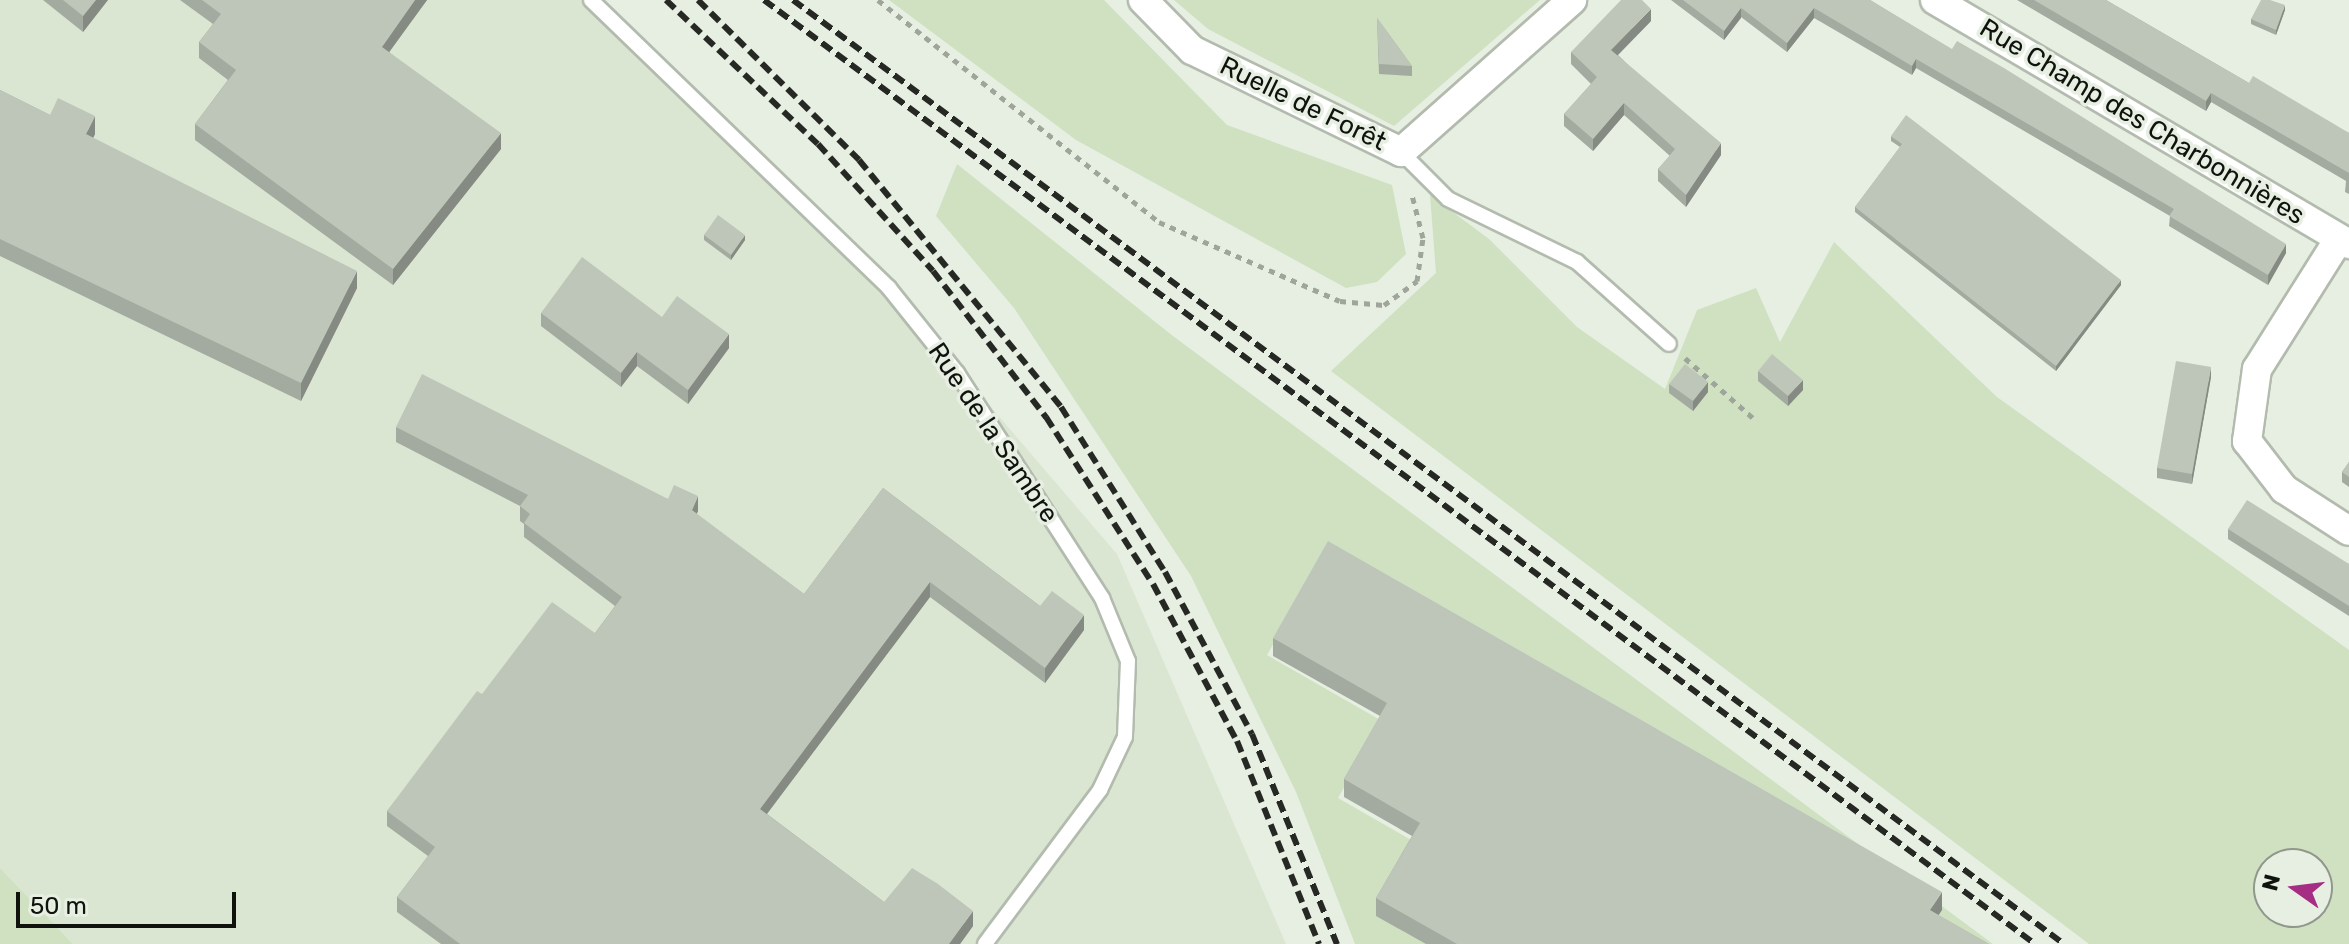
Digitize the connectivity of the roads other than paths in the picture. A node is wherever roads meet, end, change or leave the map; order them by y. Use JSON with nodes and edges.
{"nodes":[{"id":1,"x":591,"y":0,"type":"edge"},
{"id":2,"x":1143,"y":0,"type":"edge"},
{"id":3,"x":1572,"y":0,"type":"edge"},
{"id":4,"x":1935,"y":0,"type":"edge"},
{"id":5,"x":1401,"y":152,"type":"junction"},
{"id":6,"x":2344,"y":242,"type":"edge"},
{"id":7,"x":1669,"y":344,"type":"road end"},
{"id":8,"x":2349,"y":531,"type":"edge"},
{"id":9,"x":985,"y":944,"type":"edge"}],
"edges":[{"from":1,"to":9,"type":"lane","name":"Rue de la Sambre"},
{"from":2,"to":5,"type":"street","name":"Ruelle de Forêt"},
{"from":3,"to":5,"type":"street","name":"Ruelle de Forêt"},
{"from":4,"to":6,"type":"street","name":"Rue Champ des Charbonnières"},
{"from":5,"to":7,"type":"lane"},
{"from":6,"to":8,"type":"street"}]}
